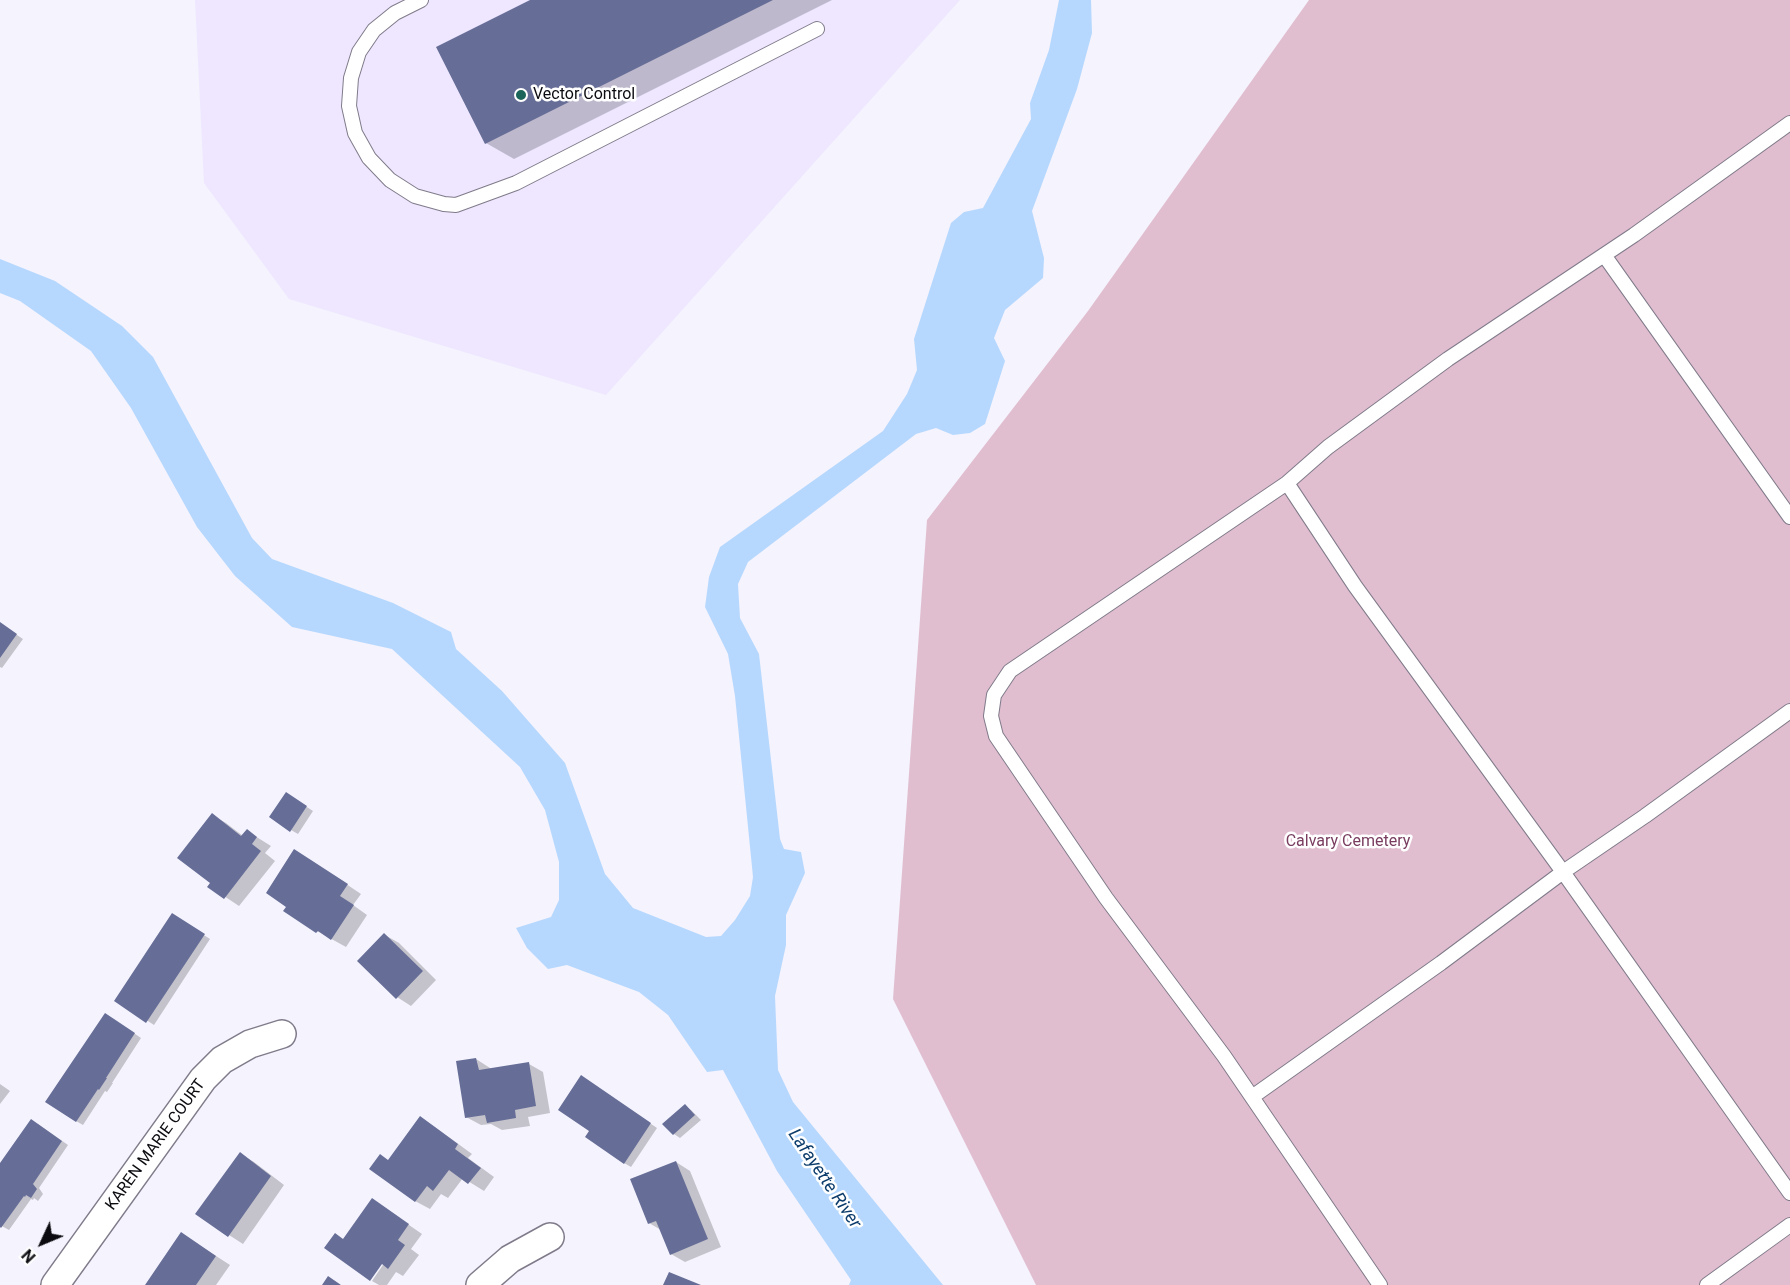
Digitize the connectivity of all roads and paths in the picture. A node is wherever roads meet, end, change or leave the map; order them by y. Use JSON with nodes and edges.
{"nodes":[{"id":1,"x":421,"y":0,"type":"edge"},
{"id":2,"x":817,"y":29,"type":"dead end"},
{"id":3,"x":1790,"y":123,"type":"edge"},
{"id":4,"x":1604,"y":255,"type":"junction"},
{"id":5,"x":1287,"y":483,"type":"junction"},
{"id":6,"x":1790,"y":517,"type":"edge"},
{"id":7,"x":1790,"y":711,"type":"edge"},
{"id":8,"x":1563,"y":872,"type":"junction"},
{"id":9,"x":282,"y":1034,"type":"dead end"},
{"id":10,"x":1252,"y":1097,"type":"junction"},
{"id":11,"x":1790,"y":1193,"type":"edge"},
{"id":12,"x":1790,"y":1226,"type":"edge"},
{"id":13,"x":550,"y":1237,"type":"dead end"},
{"id":14,"x":55,"y":1285,"type":"edge"},
{"id":15,"x":480,"y":1285,"type":"edge"},
{"id":16,"x":1380,"y":1285,"type":"edge"},
{"id":17,"x":1707,"y":1285,"type":"edge"}],
"edges":[{"from":1,"to":2,"type":"lane"},
{"from":3,"to":4,"type":"lane"},
{"from":4,"to":5,"type":"lane"},
{"from":4,"to":6,"type":"lane"},
{"from":5,"to":8,"type":"lane"},
{"from":5,"to":10,"type":"lane"},
{"from":7,"to":8,"type":"lane"},
{"from":8,"to":10,"type":"lane"},
{"from":8,"to":11,"type":"lane"},
{"from":9,"to":14,"type":"street","name":"KAREN MARIE COURT"},
{"from":10,"to":16,"type":"lane"},
{"from":12,"to":17,"type":"lane"},
{"from":13,"to":15,"type":"street"}]}
